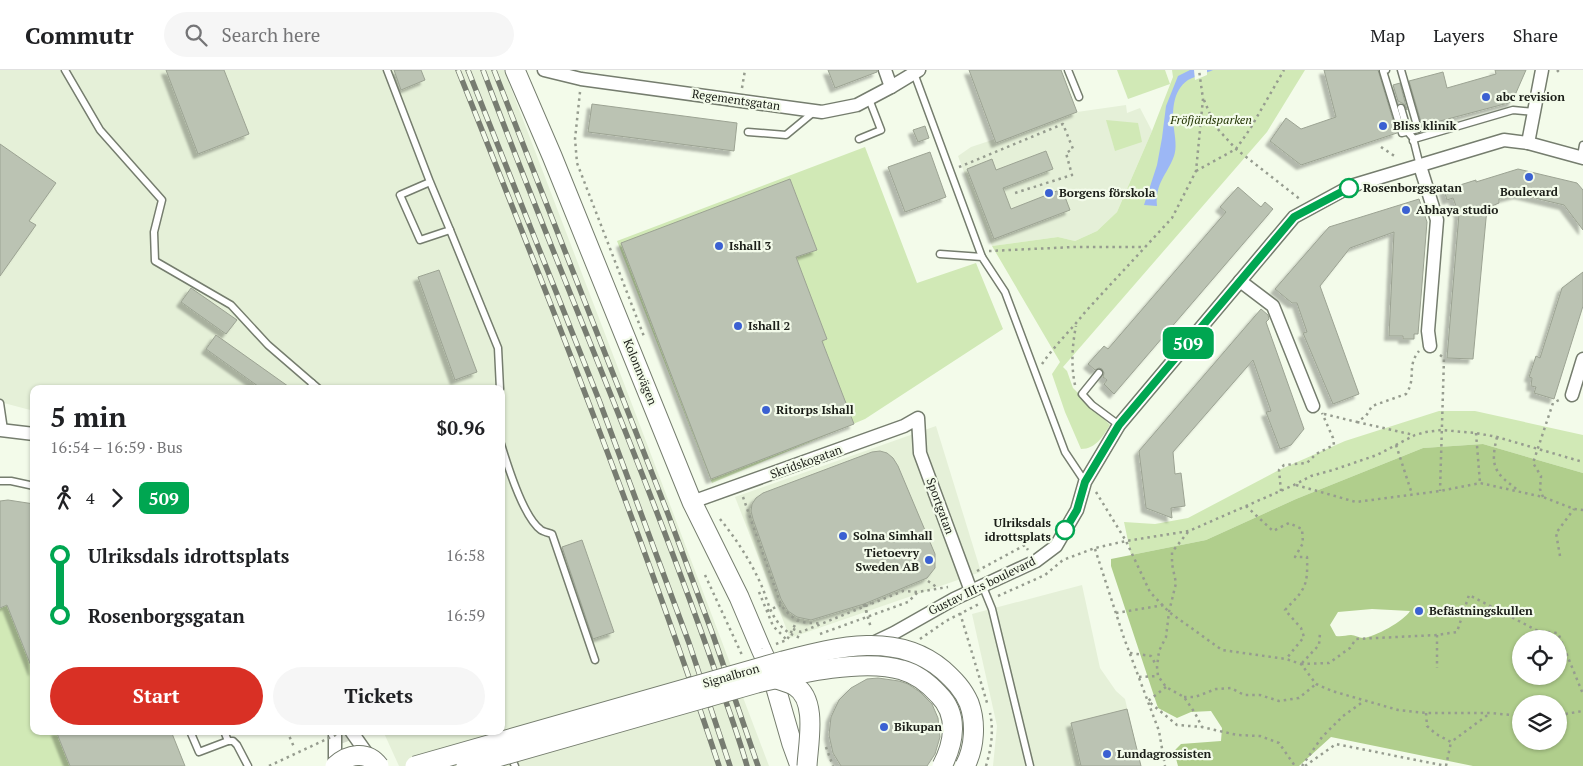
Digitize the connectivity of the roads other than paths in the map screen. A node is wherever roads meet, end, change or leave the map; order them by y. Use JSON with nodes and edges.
{"nodes":[{"id":1,"x":65,"y":70,"type":"edge"},
{"id":2,"x":387,"y":70,"type":"edge"},
{"id":3,"x":515,"y":70,"type":"edge"},
{"id":4,"x":544,"y":70,"type":"edge"},
{"id":5,"x":885,"y":70,"type":"edge"},
{"id":6,"x":1068,"y":70,"type":"edge"},
{"id":7,"x":1386,"y":70,"type":"edge"},
{"id":8,"x":1401,"y":70,"type":"edge"},
{"id":9,"x":1542,"y":70,"type":"edge"},
{"id":10,"x":917,"y":71,"type":"edge"},
{"id":11,"x":568,"y":73,"type":"edge"},
{"id":12,"x":591,"y":75,"type":"edge"},
{"id":13,"x":891,"y":87,"type":"junction"},
{"id":14,"x":1079,"y":97,"type":"dead end"},
{"id":15,"x":870,"y":99,"type":"junction"},
{"id":16,"x":1401,"y":108,"type":"dead end"},
{"id":17,"x":815,"y":111,"type":"junction"},
{"id":18,"x":1534,"y":112,"type":"junction"},
{"id":19,"x":748,"y":132,"type":"dead end"},
{"id":20,"x":1408,"y":132,"type":"junction"},
{"id":21,"x":859,"y":139,"type":"dead end"},
{"id":22,"x":1413,"y":141,"type":"junction"},
{"id":23,"x":1528,"y":143,"type":"junction"},
{"id":24,"x":1582,"y":153,"type":"edge"},
{"id":25,"x":1420,"y":166,"type":"junction"},
{"id":26,"x":430,"y":182,"type":"junction"},
{"id":27,"x":450,"y":230,"type":"junction"},
{"id":28,"x":940,"y":254,"type":"dead end"},
{"id":29,"x":981,"y":254,"type":"junction"},
{"id":30,"x":1240,"y":281,"type":"junction"},
{"id":31,"x":1430,"y":346,"type":"road end"},
{"id":32,"x":1583,"y":359,"type":"edge"},
{"id":33,"x":1099,"y":374,"type":"dead end"},
{"id":34,"x":310,"y":385,"type":"edge"},
{"id":35,"x":500,"y":385,"type":"edge"},
{"id":36,"x":1572,"y":395,"type":"road end"},
{"id":37,"x":0,"y":403,"type":"edge"},
{"id":38,"x":1318,"y":410,"type":"road end"},
{"id":39,"x":918,"y":418,"type":"joint"},
{"id":40,"x":1119,"y":425,"type":"junction"},
{"id":41,"x":2,"y":430,"type":"edge"},
{"id":42,"x":30,"y":434,"type":"edge"},
{"id":43,"x":505,"y":456,"type":"edge"},
{"id":44,"x":0,"y":481,"type":"edge"},
{"id":45,"x":1085,"y":482,"type":"junction"},
{"id":46,"x":30,"y":485,"type":"edge"},
{"id":47,"x":699,"y":499,"type":"junction"},
{"id":48,"x":977,"y":589,"type":"junction"},
{"id":49,"x":595,"y":660,"type":"dead end"},
{"id":50,"x":774,"y":675,"type":"junction"},
{"id":51,"x":192,"y":735,"type":"edge"},
{"id":52,"x":225,"y":735,"type":"edge"},
{"id":53,"x":338,"y":735,"type":"edge"},
{"id":54,"x":354,"y":735,"type":"edge"},
{"id":55,"x":501,"y":735,"type":"edge"},
{"id":56,"x":228,"y":742,"type":"junction"},
{"id":57,"x":375,"y":762,"type":"edge"},
{"id":58,"x":248,"y":766,"type":"edge"},
{"id":59,"x":335,"y":766,"type":"edge"},
{"id":60,"x":415,"y":766,"type":"edge"},
{"id":61,"x":466,"y":766,"type":"edge"},
{"id":62,"x":514,"y":766,"type":"edge"},
{"id":63,"x":800,"y":766,"type":"edge"},
{"id":64,"x":807,"y":766,"type":"edge"},
{"id":65,"x":816,"y":766,"type":"edge"},
{"id":66,"x":942,"y":766,"type":"edge"},
{"id":67,"x":965,"y":766,"type":"edge"},
{"id":68,"x":1030,"y":766,"type":"edge"}],
"edges":[{"from":1,"to":34,"type":"lane"},
{"from":2,"to":26,"type":"lane"},
{"from":3,"to":47,"type":"street","name":"Kolonnvägen"},
{"from":4,"to":11,"type":"street","name":"Regementsgatan"},
{"from":5,"to":13,"type":"street"},
{"from":6,"to":14,"type":"lane"},
{"from":7,"to":20,"type":"lane"},
{"from":8,"to":20,"type":"lane"},
{"from":9,"to":18,"type":"street"},
{"from":10,"to":13,"type":"street","name":"Regementsgatan"},
{"from":10,"to":29,"type":"lane"},
{"from":11,"to":12,"type":"street","name":"Regementsgatan"},
{"from":12,"to":17,"type":"street","name":"Regementsgatan"},
{"from":13,"to":15,"type":"street","name":"Regementsgatan"},
{"from":15,"to":17,"type":"street","name":"Regementsgatan"},
{"from":15,"to":21,"type":"lane"},
{"from":16,"to":20,"type":"lane"},
{"from":17,"to":19,"type":"lane"},
{"from":18,"to":22,"type":"lane"},
{"from":18,"to":23,"type":"street"},
{"from":20,"to":22,"type":"lane"},
{"from":22,"to":25,"type":"lane"},
{"from":23,"to":24,"type":"street","name":"Gustav III:s boulevard"},
{"from":23,"to":25,"type":"street","name":"Gustav III:s boulevard"},
{"from":25,"to":30,"type":"street","name":"Gustav III:s boulevard"},
{"from":25,"to":31,"type":"street"},
{"from":26,"to":27,"type":"lane"},
{"from":26,"to":27,"type":"lane"},
{"from":27,"to":35,"type":"lane"},
{"from":28,"to":29,"type":"lane"},
{"from":29,"to":45,"type":"lane"},
{"from":30,"to":38,"type":"street"},
{"from":30,"to":40,"type":"street","name":"Gustav III:s boulevard"},
{"from":32,"to":36,"type":"street"},
{"from":33,"to":40,"type":"lane"},
{"from":37,"to":41,"type":"lane"},
{"from":39,"to":47,"type":"street","name":"Skridskogatan"},
{"from":39,"to":48,"type":"street","name":"Sportgatan"},
{"from":40,"to":45,"type":"street","name":"Gustav III:s boulevard"},
{"from":41,"to":42,"type":"street"},
{"from":43,"to":49,"type":"lane"},
{"from":44,"to":46,"type":"lane"},
{"from":45,"to":48,"type":"street","name":"Gustav III:s boulevard"},
{"from":47,"to":50,"type":"street","name":"Kolonnvägen"},
{"from":48,"to":50,"type":"street","name":"Gustav III:s boulevard"},
{"from":48,"to":68,"type":"lane"},
{"from":50,"to":61,"type":"street","name":"Signalbron","bridge":true},
{"from":50,"to":63,"type":"street","name":"Kolonnvägen"},
{"from":50,"to":64,"type":"street","bridge":true},
{"from":50,"to":65,"type":"street","name":"Kolonnvägen"},
{"from":50,"to":66,"type":"street","name":"Signalbron","bridge":true},
{"from":51,"to":56,"type":"lane"},
{"from":52,"to":56,"type":"lane"},
{"from":53,"to":59,"type":"street"},
{"from":54,"to":57,"type":"street"},
{"from":55,"to":62,"type":"lane"},
{"from":56,"to":58,"type":"lane"},
{"from":57,"to":59,"type":"street","bridge":true},
{"from":60,"to":67,"type":"street","name":"Signalbron","bridge":true}]}
